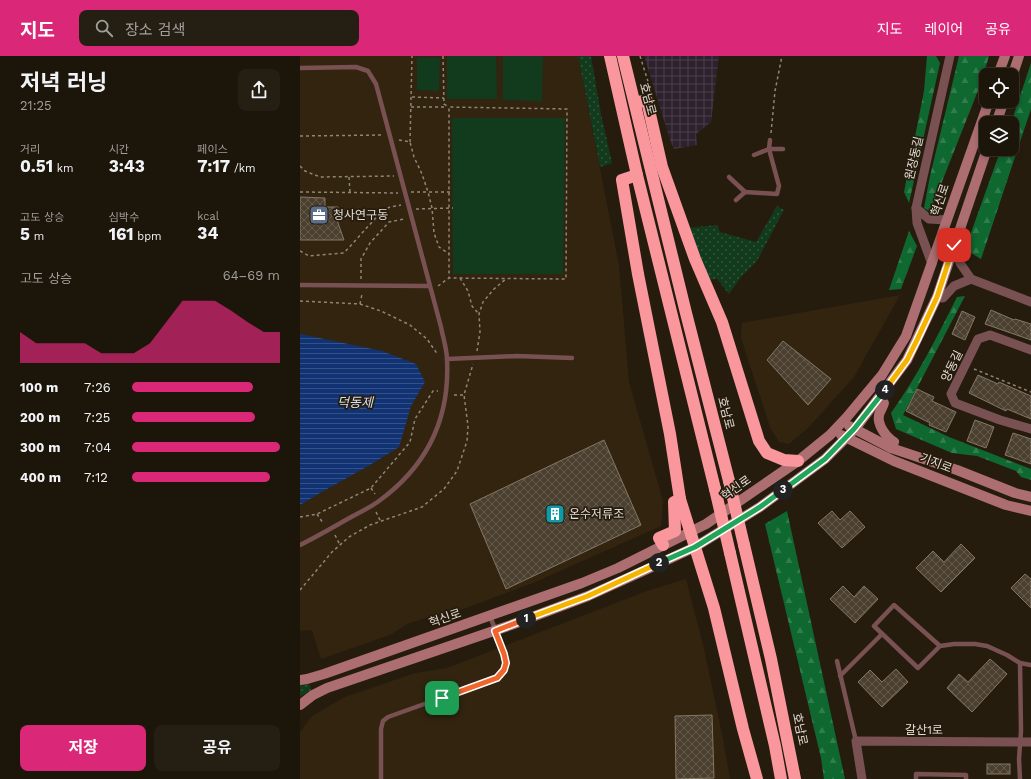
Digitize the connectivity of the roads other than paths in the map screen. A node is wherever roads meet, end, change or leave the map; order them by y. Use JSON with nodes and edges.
{"nodes":[{"id":1,"x":610,"y":56,"type":"edge"},
{"id":2,"x":623,"y":56,"type":"edge"},
{"id":3,"x":950,"y":56,"type":"edge"},
{"id":4,"x":1005,"y":56,"type":"edge"},
{"id":5,"x":1019,"y":56,"type":"edge"},
{"id":6,"x":300,"y":68,"type":"edge"},
{"id":7,"x":1001,"y":68,"type":"edge"},
{"id":8,"x":1015,"y":68,"type":"edge"},
{"id":9,"x":635,"y":102,"type":"junction"},
{"id":10,"x":987,"y":108,"type":"edge"},
{"id":11,"x":770,"y":140,"type":"road end"},
{"id":12,"x":769,"y":149,"type":"junction"},
{"id":13,"x":783,"y":149,"type":"dead end"},
{"id":14,"x":754,"y":155,"type":"dead end"},
{"id":15,"x":985,"y":156,"type":"edge"},
{"id":16,"x":637,"y":176,"type":"junction"},
{"id":17,"x":729,"y":177,"type":"dead end"},
{"id":18,"x":745,"y":192,"type":"junction"},
{"id":19,"x":736,"y":200,"type":"dead end"},
{"id":20,"x":916,"y":208,"type":"junction"},
{"id":21,"x":947,"y":220,"type":"junction"},
{"id":22,"x":954,"y":245,"type":"junction"},
{"id":23,"x":932,"y":264,"type":"junction"},
{"id":24,"x":971,"y":279,"type":"junction"},
{"id":25,"x":300,"y":285,"type":"edge"},
{"id":26,"x":429,"y":286,"type":"junction"},
{"id":27,"x":937,"y":297,"type":"junction"},
{"id":28,"x":1031,"y":302,"type":"edge"},
{"id":29,"x":1031,"y":350,"type":"edge"},
{"id":30,"x":572,"y":358,"type":"dead end"},
{"id":31,"x":447,"y":359,"type":"junction"},
{"id":32,"x":880,"y":398,"type":"junction"},
{"id":33,"x":842,"y":423,"type":"junction"},
{"id":34,"x":854,"y":429,"type":"junction"},
{"id":35,"x":1031,"y":430,"type":"edge"},
{"id":36,"x":834,"y":431,"type":"junction"},
{"id":37,"x":846,"y":437,"type":"junction"},
{"id":38,"x":867,"y":448,"type":"junction"},
{"id":39,"x":891,"y":448,"type":"junction"},
{"id":40,"x":833,"y":450,"type":"junction"},
{"id":41,"x":798,"y":461,"type":"junction"},
{"id":42,"x":1031,"y":497,"type":"edge"},
{"id":43,"x":680,"y":499,"type":"junction"},
{"id":44,"x":1031,"y":512,"type":"edge"},
{"id":45,"x":690,"y":533,"type":"junction"},
{"id":46,"x":300,"y":545,"type":"edge"},
{"id":47,"x":663,"y":545,"type":"junction"},
{"id":48,"x":695,"y":547,"type":"junction"},
{"id":49,"x":490,"y":616,"type":"junction"},
{"id":50,"x":495,"y":631,"type":"junction"},
{"id":51,"x":882,"y":634,"type":"junction"},
{"id":52,"x":940,"y":646,"type":"junction"},
{"id":53,"x":837,"y":661,"type":"dead end"},
{"id":54,"x":1020,"y":663,"type":"junction"},
{"id":55,"x":1031,"y":665,"type":"edge"},
{"id":56,"x":840,"y":676,"type":"junction"},
{"id":57,"x":300,"y":680,"type":"edge"},
{"id":58,"x":300,"y":705,"type":"edge"},
{"id":59,"x":856,"y":742,"type":"junction"},
{"id":60,"x":1020,"y":742,"type":"junction"},
{"id":61,"x":1031,"y":742,"type":"edge"},
{"id":62,"x":381,"y":779,"type":"edge"},
{"id":63,"x":757,"y":779,"type":"edge"},
{"id":64,"x":781,"y":779,"type":"edge"},
{"id":65,"x":795,"y":779,"type":"edge"},
{"id":66,"x":862,"y":779,"type":"edge"},
{"id":67,"x":916,"y":779,"type":"edge"},
{"id":68,"x":966,"y":779,"type":"edge"},
{"id":69,"x":1020,"y":779,"type":"edge"}],
"edges":[{"from":1,"to":16,"type":"highway"},
{"from":2,"to":9,"type":"highway","name":"호남로"},
{"from":3,"to":20,"type":"street","name":"원장동길"},
{"from":4,"to":7,"type":"main road"},
{"from":5,"to":8,"type":"main road"},
{"from":6,"to":26,"type":"lane"},
{"from":9,"to":41,"type":"highway"},
{"from":9,"to":65,"type":"highway","name":"호남로","bridge":true},
{"from":10,"to":21,"type":"main road","name":"혁신로"},
{"from":11,"to":12,"type":"lane"},
{"from":12,"to":13,"type":"lane"},
{"from":12,"to":14,"type":"lane"},
{"from":12,"to":18,"type":"lane"},
{"from":15,"to":22,"type":"main road"},
{"from":16,"to":43,"type":"highway"},
{"from":16,"to":64,"type":"highway","bridge":true},
{"from":17,"to":18,"type":"lane"},
{"from":18,"to":19,"type":"lane"},
{"from":20,"to":21,"type":"street"},
{"from":20,"to":23,"type":"street","name":"원장동길"},
{"from":21,"to":23,"type":"main road","name":"혁신로"},
{"from":22,"to":24,"type":"street"},
{"from":22,"to":27,"type":"main road"},
{"from":23,"to":33,"type":"main road","name":"혁신로"},
{"from":24,"to":27,"type":"street"},
{"from":24,"to":28,"type":"street"},
{"from":25,"to":26,"type":"lane"},
{"from":26,"to":31,"type":"lane"},
{"from":27,"to":32,"type":"main road"},
{"from":29,"to":35,"type":"street","name":"양동길"},
{"from":30,"to":31,"type":"lane"},
{"from":31,"to":46,"type":"lane"},
{"from":32,"to":34,"type":"main road"},
{"from":32,"to":39,"type":"main road"},
{"from":33,"to":34,"type":"main road","name":"기지로"},
{"from":33,"to":36,"type":"main road","name":"혁신로"},
{"from":34,"to":37,"type":"main road"},
{"from":34,"to":39,"type":"main road","name":"기지로"},
{"from":36,"to":37,"type":"main road","name":"기지로"},
{"from":36,"to":41,"type":"main road","name":"혁신로"},
{"from":37,"to":38,"type":"main road","name":"기지로"},
{"from":37,"to":40,"type":"main road"},
{"from":38,"to":40,"type":"main road"},
{"from":38,"to":44,"type":"main road","name":"기지로"},
{"from":39,"to":42,"type":"main road","name":"기지로"},
{"from":40,"to":48,"type":"main road"},
{"from":41,"to":45,"type":"main road","name":"혁신로"},
{"from":43,"to":45,"type":"highway"},
{"from":43,"to":47,"type":"highway"},
{"from":45,"to":47,"type":"main road","name":"혁신로"},
{"from":45,"to":48,"type":"highway"},
{"from":47,"to":49,"type":"main road","name":"혁신로"},
{"from":48,"to":50,"type":"main road"},
{"from":48,"to":63,"type":"highway"},
{"from":49,"to":50,"type":"lane"},
{"from":49,"to":57,"type":"main road","name":"혁신로"},
{"from":50,"to":58,"type":"main road"},
{"from":50,"to":62,"type":"lane"},
{"from":51,"to":52,"type":"lane"},
{"from":51,"to":52,"type":"lane"},
{"from":51,"to":56,"type":"lane"},
{"from":52,"to":54,"type":"lane"},
{"from":53,"to":56,"type":"lane"},
{"from":54,"to":55,"type":"lane"},
{"from":54,"to":60,"type":"lane"},
{"from":56,"to":59,"type":"lane"},
{"from":59,"to":60,"type":"street","name":"갈산1로"},
{"from":59,"to":66,"type":"street"},
{"from":60,"to":61,"type":"street","name":"갈산1로"},
{"from":60,"to":69,"type":"lane"},
{"from":67,"to":68,"type":"lane"}]}
